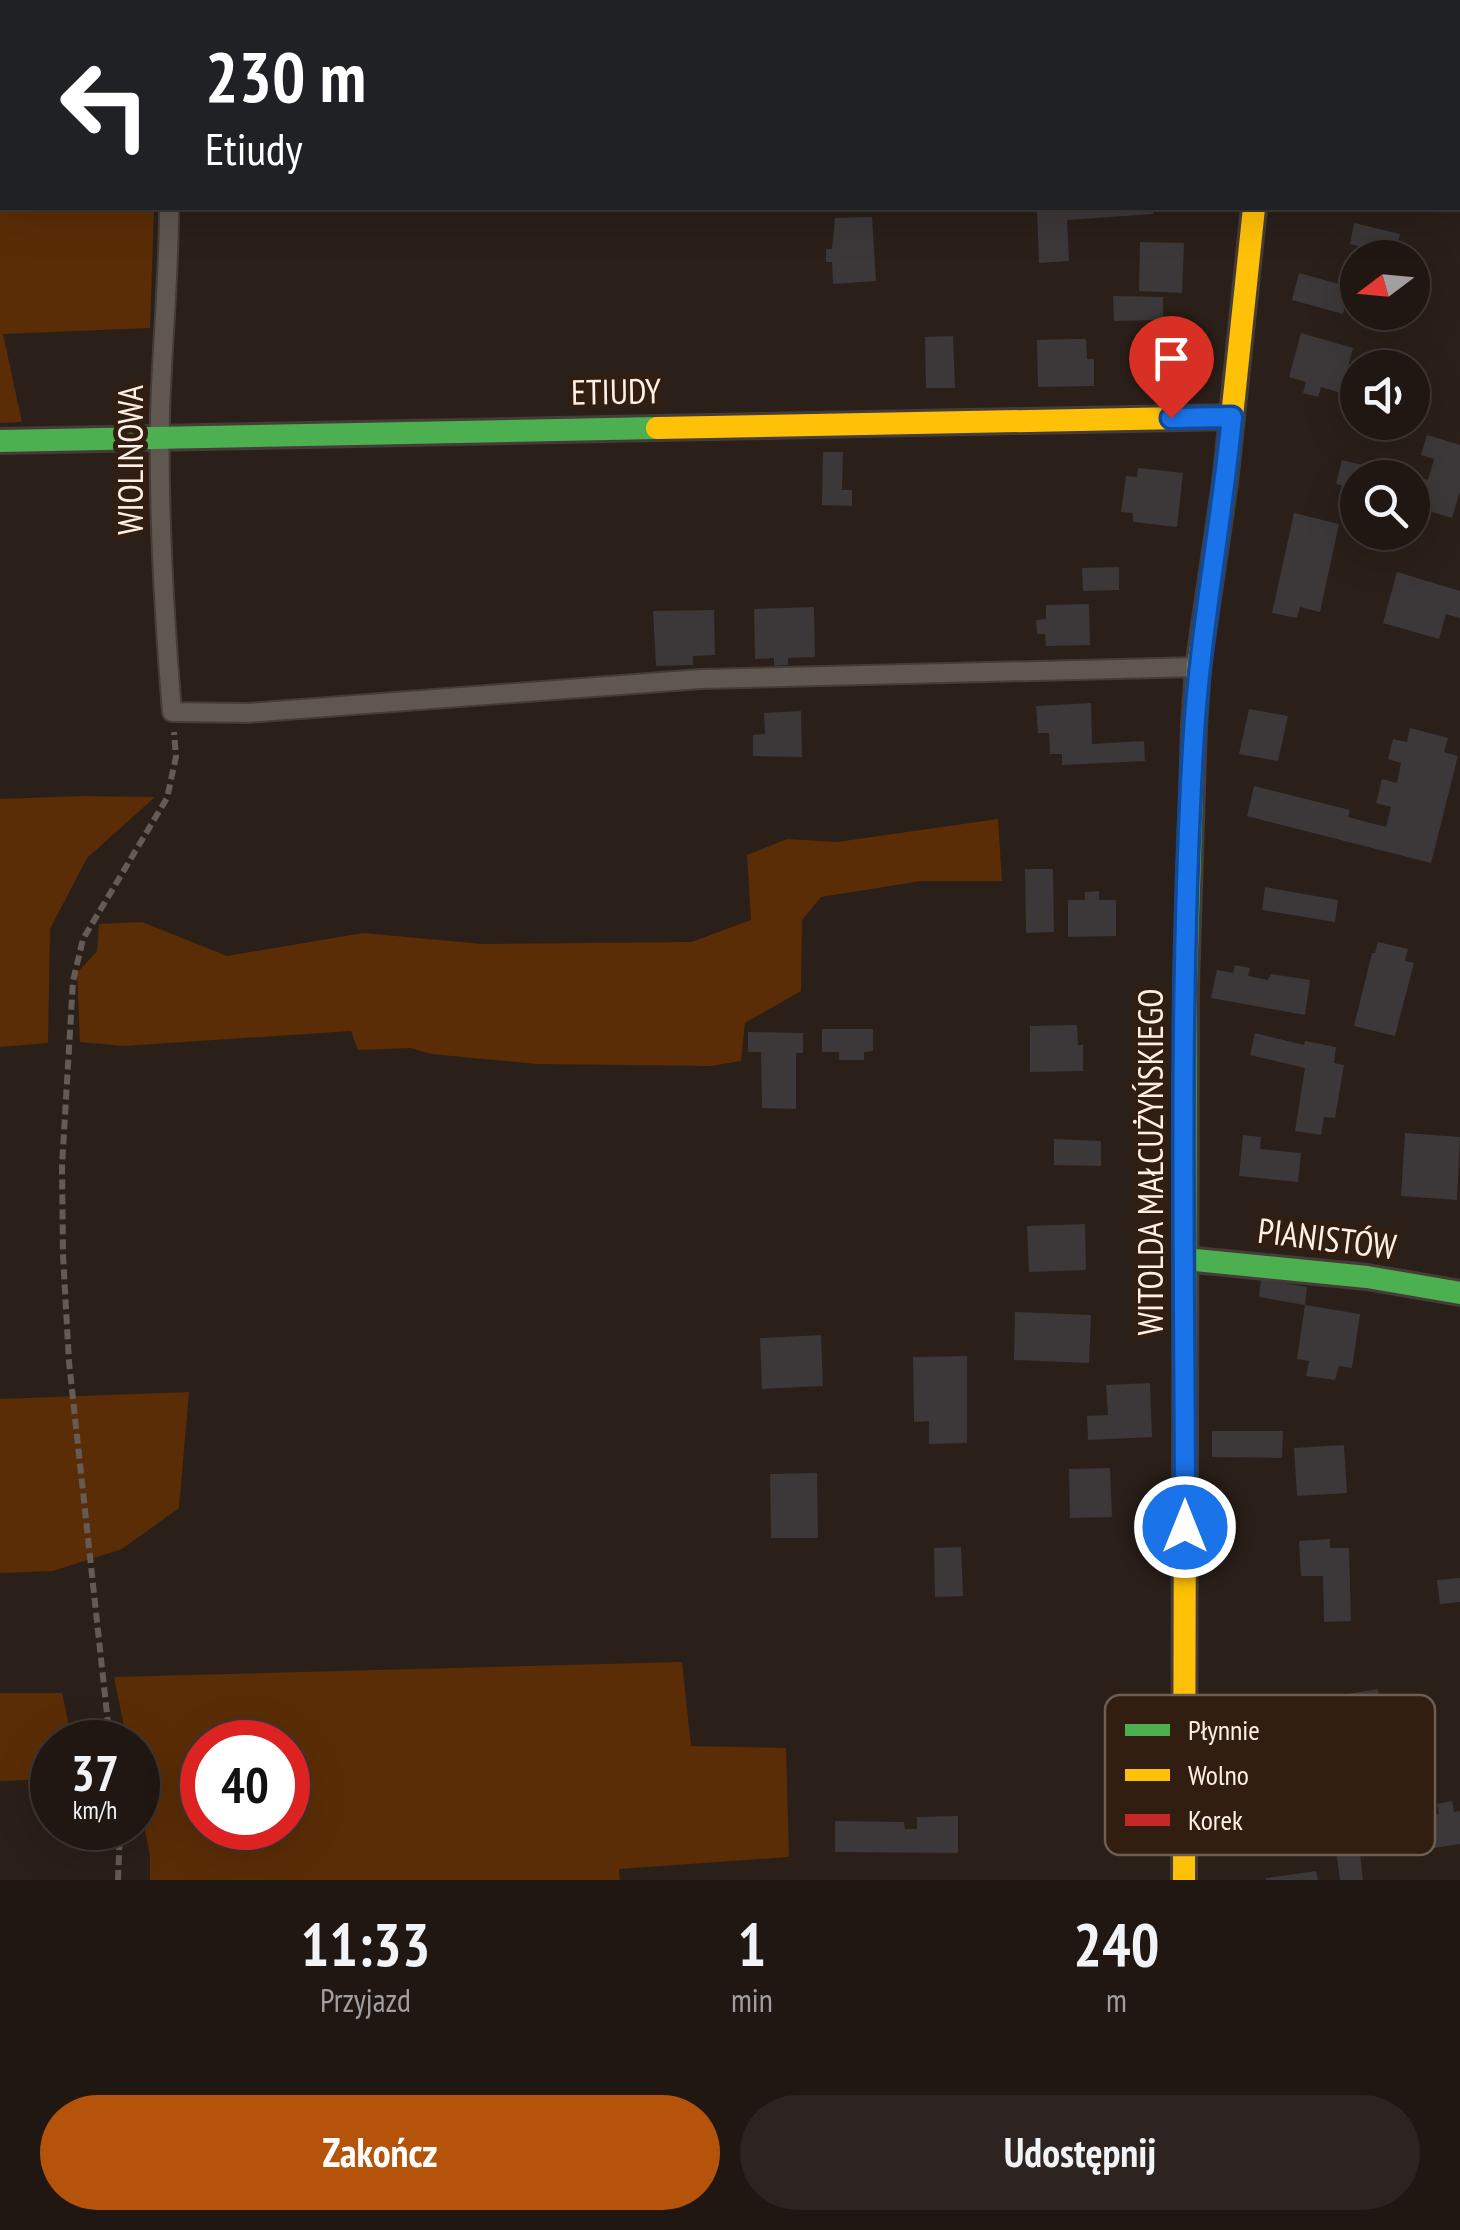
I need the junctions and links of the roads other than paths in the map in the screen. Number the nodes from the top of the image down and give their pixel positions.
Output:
1 (170, 210) edge
2 (1254, 210) edge
3 (1232, 417) junction
4 (160, 435) junction
5 (0, 441) edge
6 (1198, 667) junction
7 (1185, 1258) junction
8 (1460, 1293) edge
9 (1184, 1695) edge
10 (1184, 1855) edge
11 (1184, 1880) edge

1 - 4 lane, WIOLINOWA
2 - 3 street, WITOLDA MAŁCUŻYŃSKIEGO
3 - 4 street, ETIUDY
3 - 6 street, WITOLDA MAŁCUŻYŃSKIEGO
4 - 5 street, ETIUDY
4 - 6 lane, WIOLINOWA
6 - 7 street, WITOLDA MAŁCUŻYŃSKIEGO
7 - 8 street, PIANISTÓW
7 - 9 street, WITOLDA MAŁCUŻYŃSKIEGO
10 - 11 street, WITOLDA MAŁCUŻYŃSKIEGO

